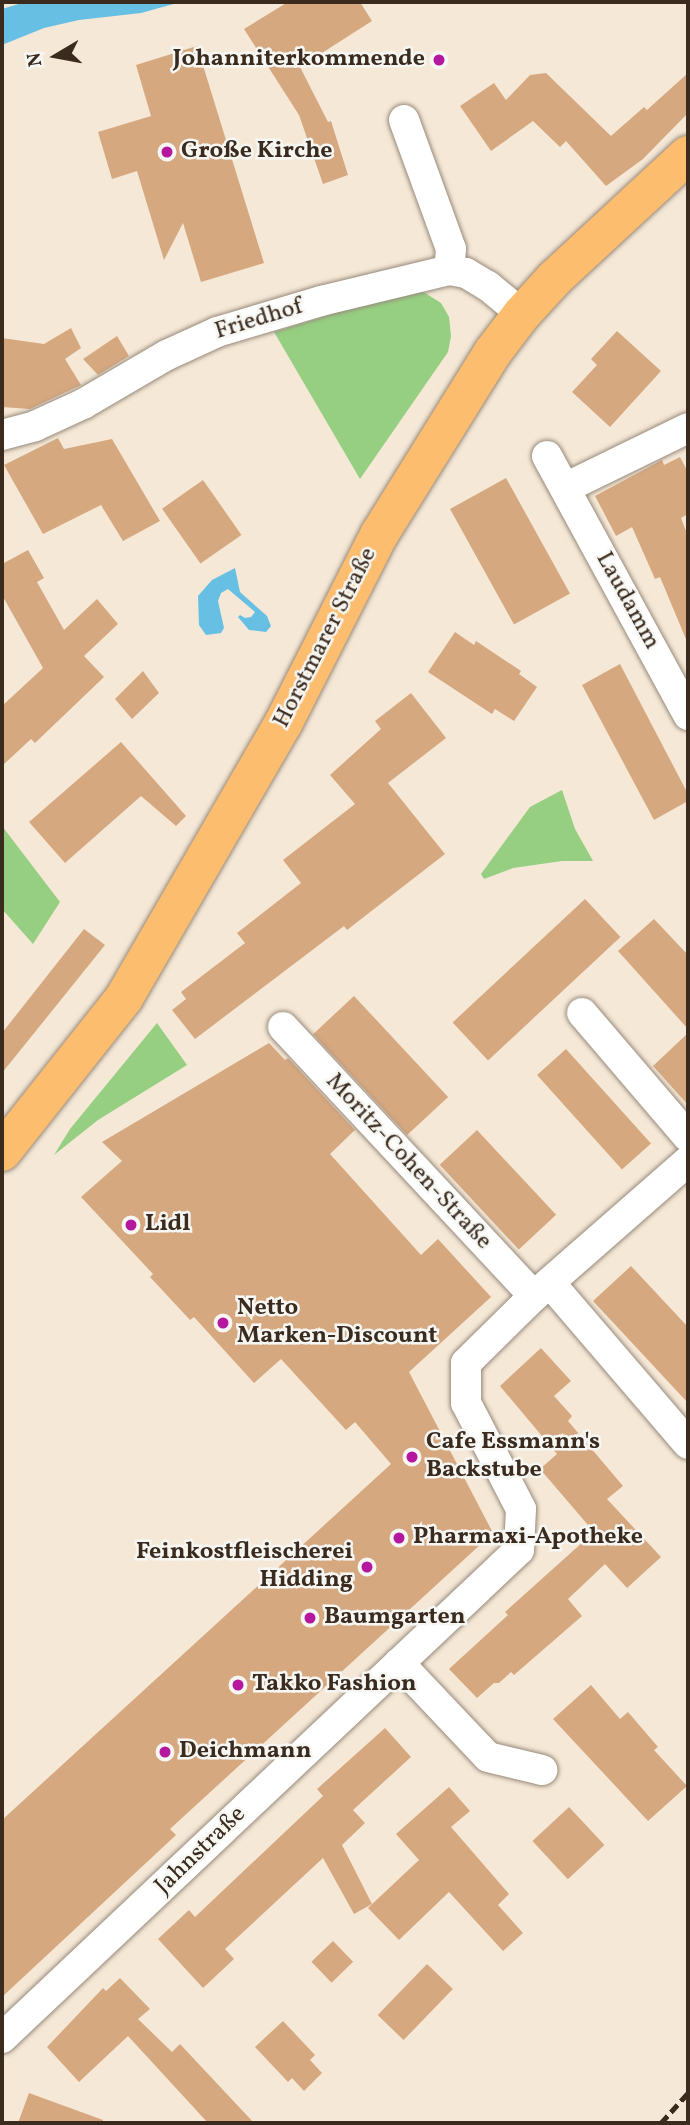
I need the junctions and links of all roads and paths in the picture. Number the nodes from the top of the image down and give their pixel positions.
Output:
1 (404, 120) dead end
2 (688, 155) edge
3 (449, 270) junction
4 (522, 314) junction
5 (688, 429) edge
6 (2, 435) edge
7 (547, 456) dead end
8 (565, 488) junction
9 (688, 715) edge
10 (583, 1013) dead end
11 (283, 1027) dead end
12 (688, 1137) edge
13 (2, 1152) edge
14 (688, 1161) edge
15 (542, 1289) junction
16 (688, 1444) edge
17 (399, 1662) junction
18 (542, 1770) dead end
19 (2, 2038) edge

1 - 3 street
2 - 4 main road, Horstmarer Straße
3 - 4 street
3 - 6 street, Friedhof
4 - 13 main road, Horstmarer Straße
5 - 8 street
7 - 8 street, Laudamm
8 - 9 street, Laudamm
10 - 12 street
11 - 15 street, Moritz-Cohen-Straße
14 - 15 street
15 - 16 street, Moritz-Cohen-Straße
15 - 17 street, Jahnstraße
17 - 18 street
17 - 19 street, Jahnstraße

